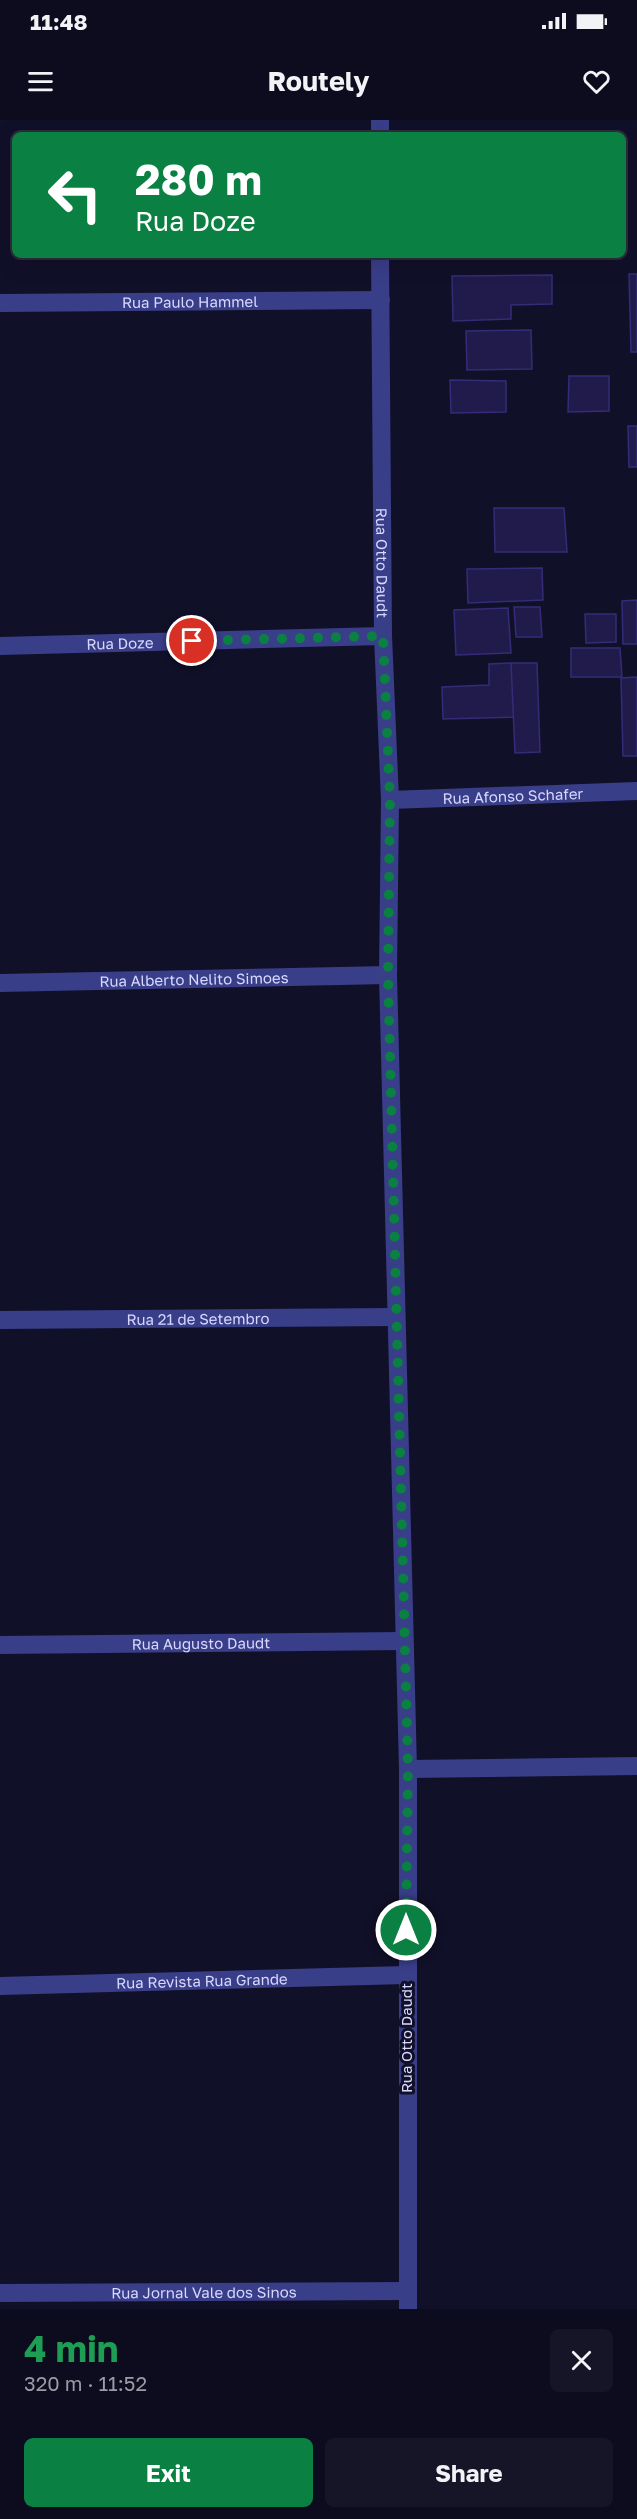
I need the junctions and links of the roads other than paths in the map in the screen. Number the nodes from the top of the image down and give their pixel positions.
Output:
1 (381, 258) edge
2 (381, 300) junction
3 (0, 303) edge
4 (383, 636) junction
5 (0, 646) edge
6 (637, 791) edge
7 (390, 800) junction
8 (388, 975) junction
9 (0, 983) edge
10 (395, 1317) junction
11 (0, 1320) edge
12 (403, 1641) junction
13 (0, 1645) edge
14 (637, 1766) edge
15 (408, 1769) junction
16 (406, 1976) junction
17 (0, 1986) edge
18 (408, 2290) junction
19 (0, 2293) edge
20 (408, 2309) edge

1 - 2 street, Rua Otto Daudt
2 - 3 street, Rua Paulo Hammel
2 - 4 street, Rua Otto Daudt
4 - 5 street, Rua Doze
4 - 7 street, Rua Otto Daudt
6 - 7 street, Rua Afonso Schafer
7 - 8 street, Rua Otto Daudt
8 - 9 street, Rua Alberto Nelito Simoes
8 - 10 street, Rua Otto Daudt
10 - 11 street, Rua 21 de Setembro
10 - 12 street, Rua Otto Daudt
12 - 13 street, Rua Augusto Daudt
12 - 15 street, Rua Otto Daudt
14 - 15 street
15 - 16 street, Rua Otto Daudt
16 - 17 street, Rua Revista Rua Grande
16 - 18 street, Rua Otto Daudt
18 - 19 street, Rua Jornal Vale dos Sinos
18 - 20 street, Rua Otto Daudt

